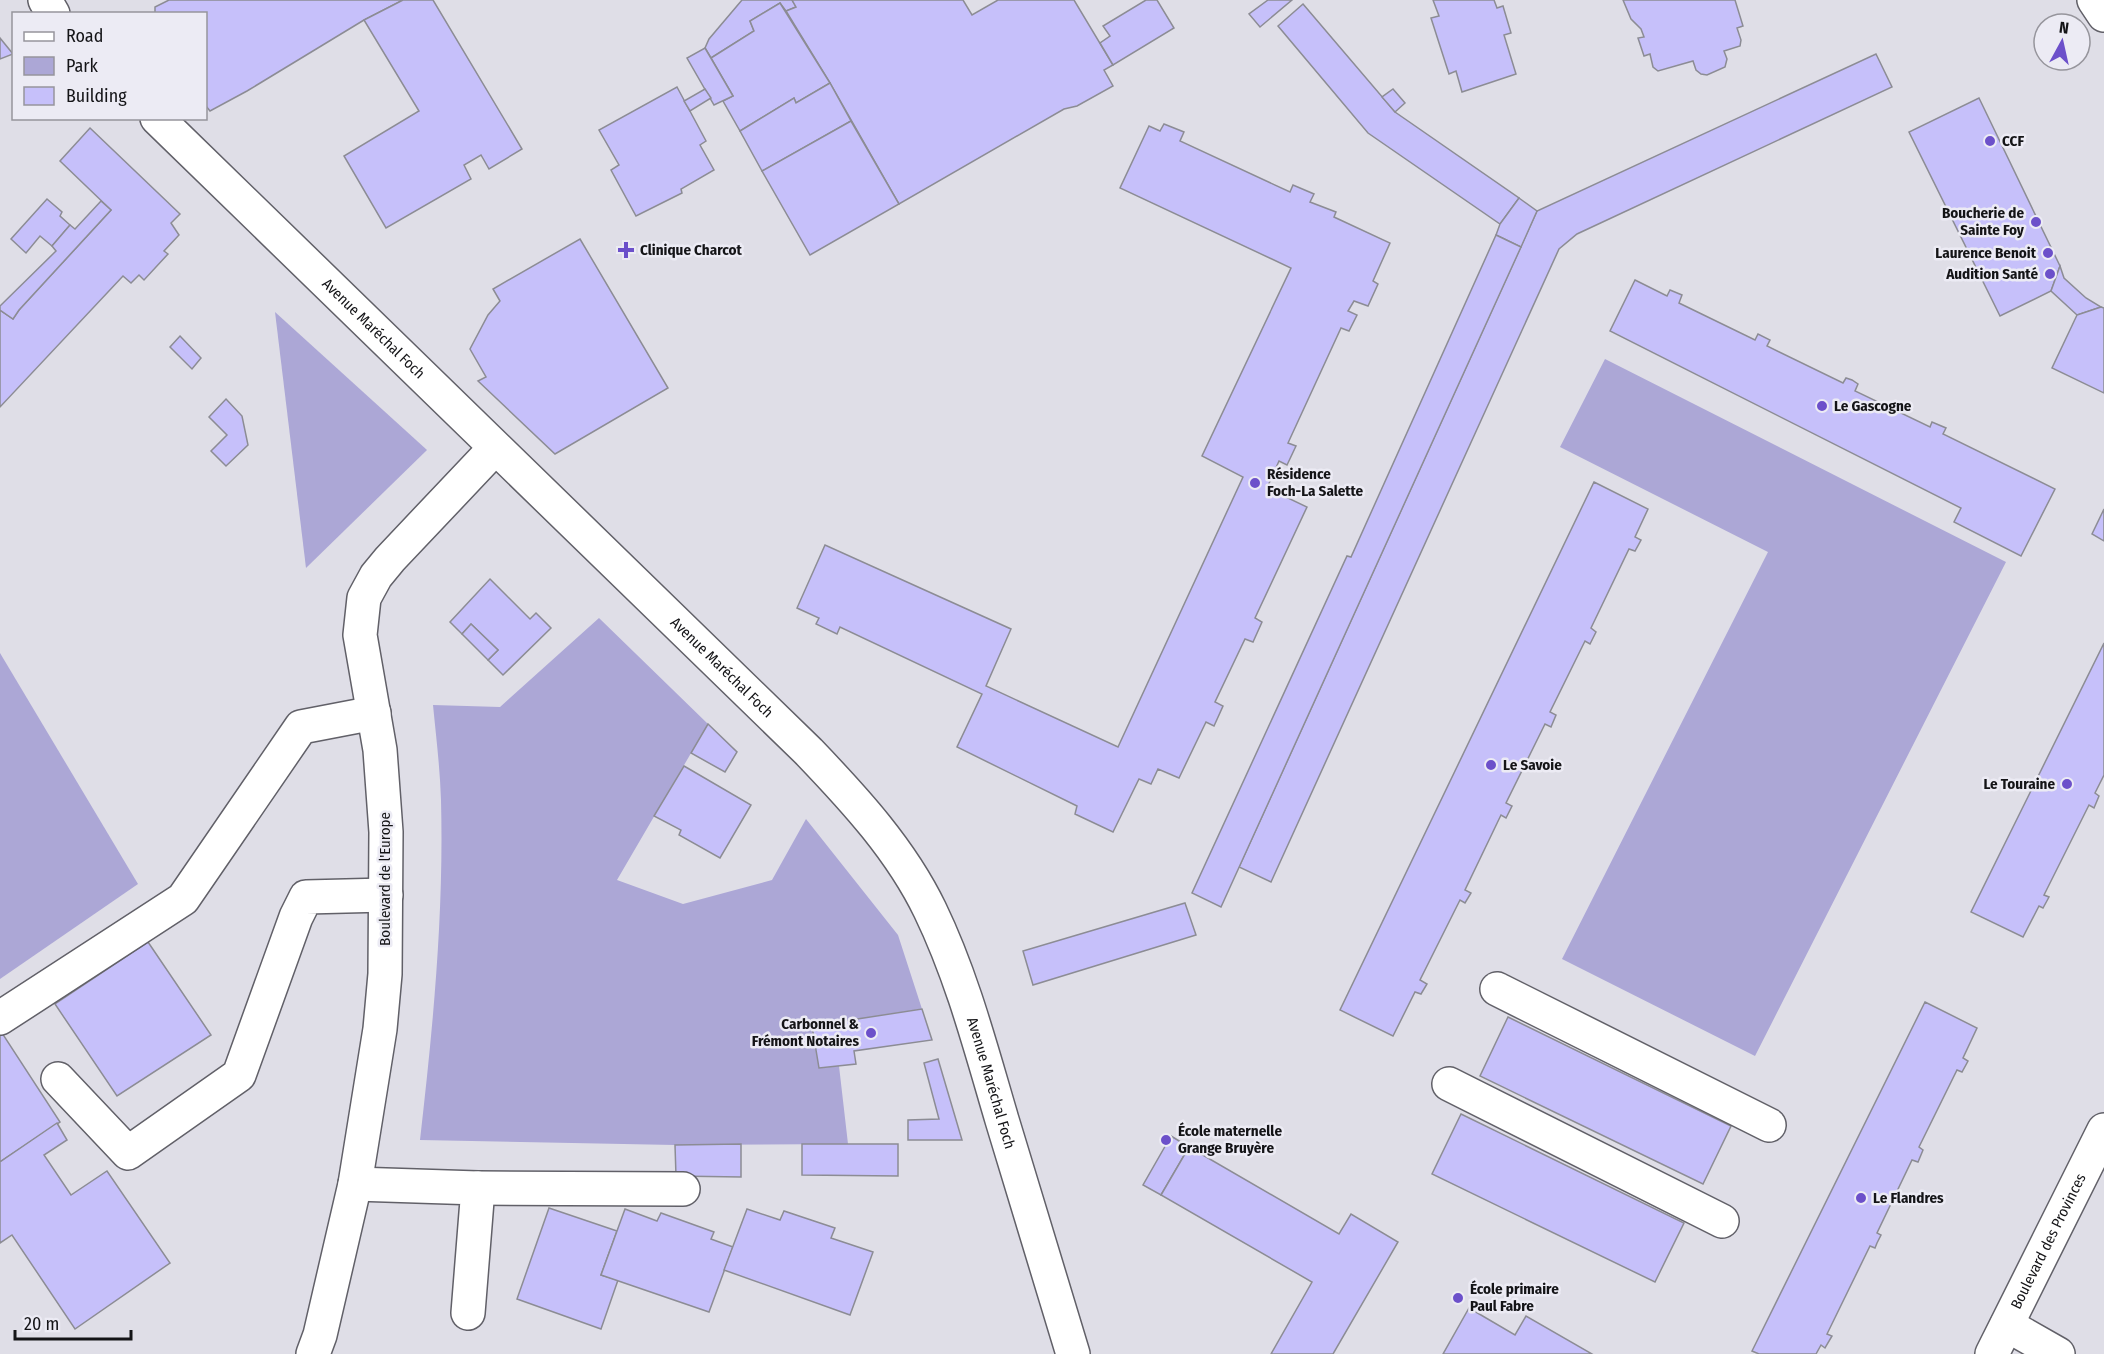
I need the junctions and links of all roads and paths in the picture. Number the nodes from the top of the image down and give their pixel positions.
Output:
1 (2094, 0) edge
2 (2104, 15) edge
3 (159, 120) edge
4 (495, 448) junction
5 (374, 712) junction
6 (386, 895) junction
7 (1497, 989) dead end
8 (0, 1018) edge
9 (58, 1079) dead end
10 (1449, 1084) dead end
11 (1769, 1125) dead end
12 (2104, 1130) edge
13 (355, 1184) junction
14 (478, 1188) junction
15 (683, 1189) dead end
16 (1722, 1221) dead end
17 (468, 1313) dead end
18 (2007, 1325) junction
19 (313, 1354) edge
20 (1073, 1354) edge
21 (1992, 1354) edge
22 (2058, 1354) edge

1 - 2 main road
3 - 4 main road, Avenue Maréchal Foch
4 - 5 main road, Boulevard de l'Europe
4 - 20 main road, Avenue Maréchal Foch
5 - 6 main road, Boulevard de l'Europe
5 - 8 main road
6 - 9 main road
6 - 13 main road, Boulevard de l'Europe
7 - 11 main road
10 - 16 main road
12 - 18 main road, Boulevard des Provinces
13 - 14 main road
13 - 19 main road, Boulevard de l'Europe
14 - 15 main road
14 - 17 main road
18 - 21 main road, Boulevard des Provinces
18 - 22 main road

